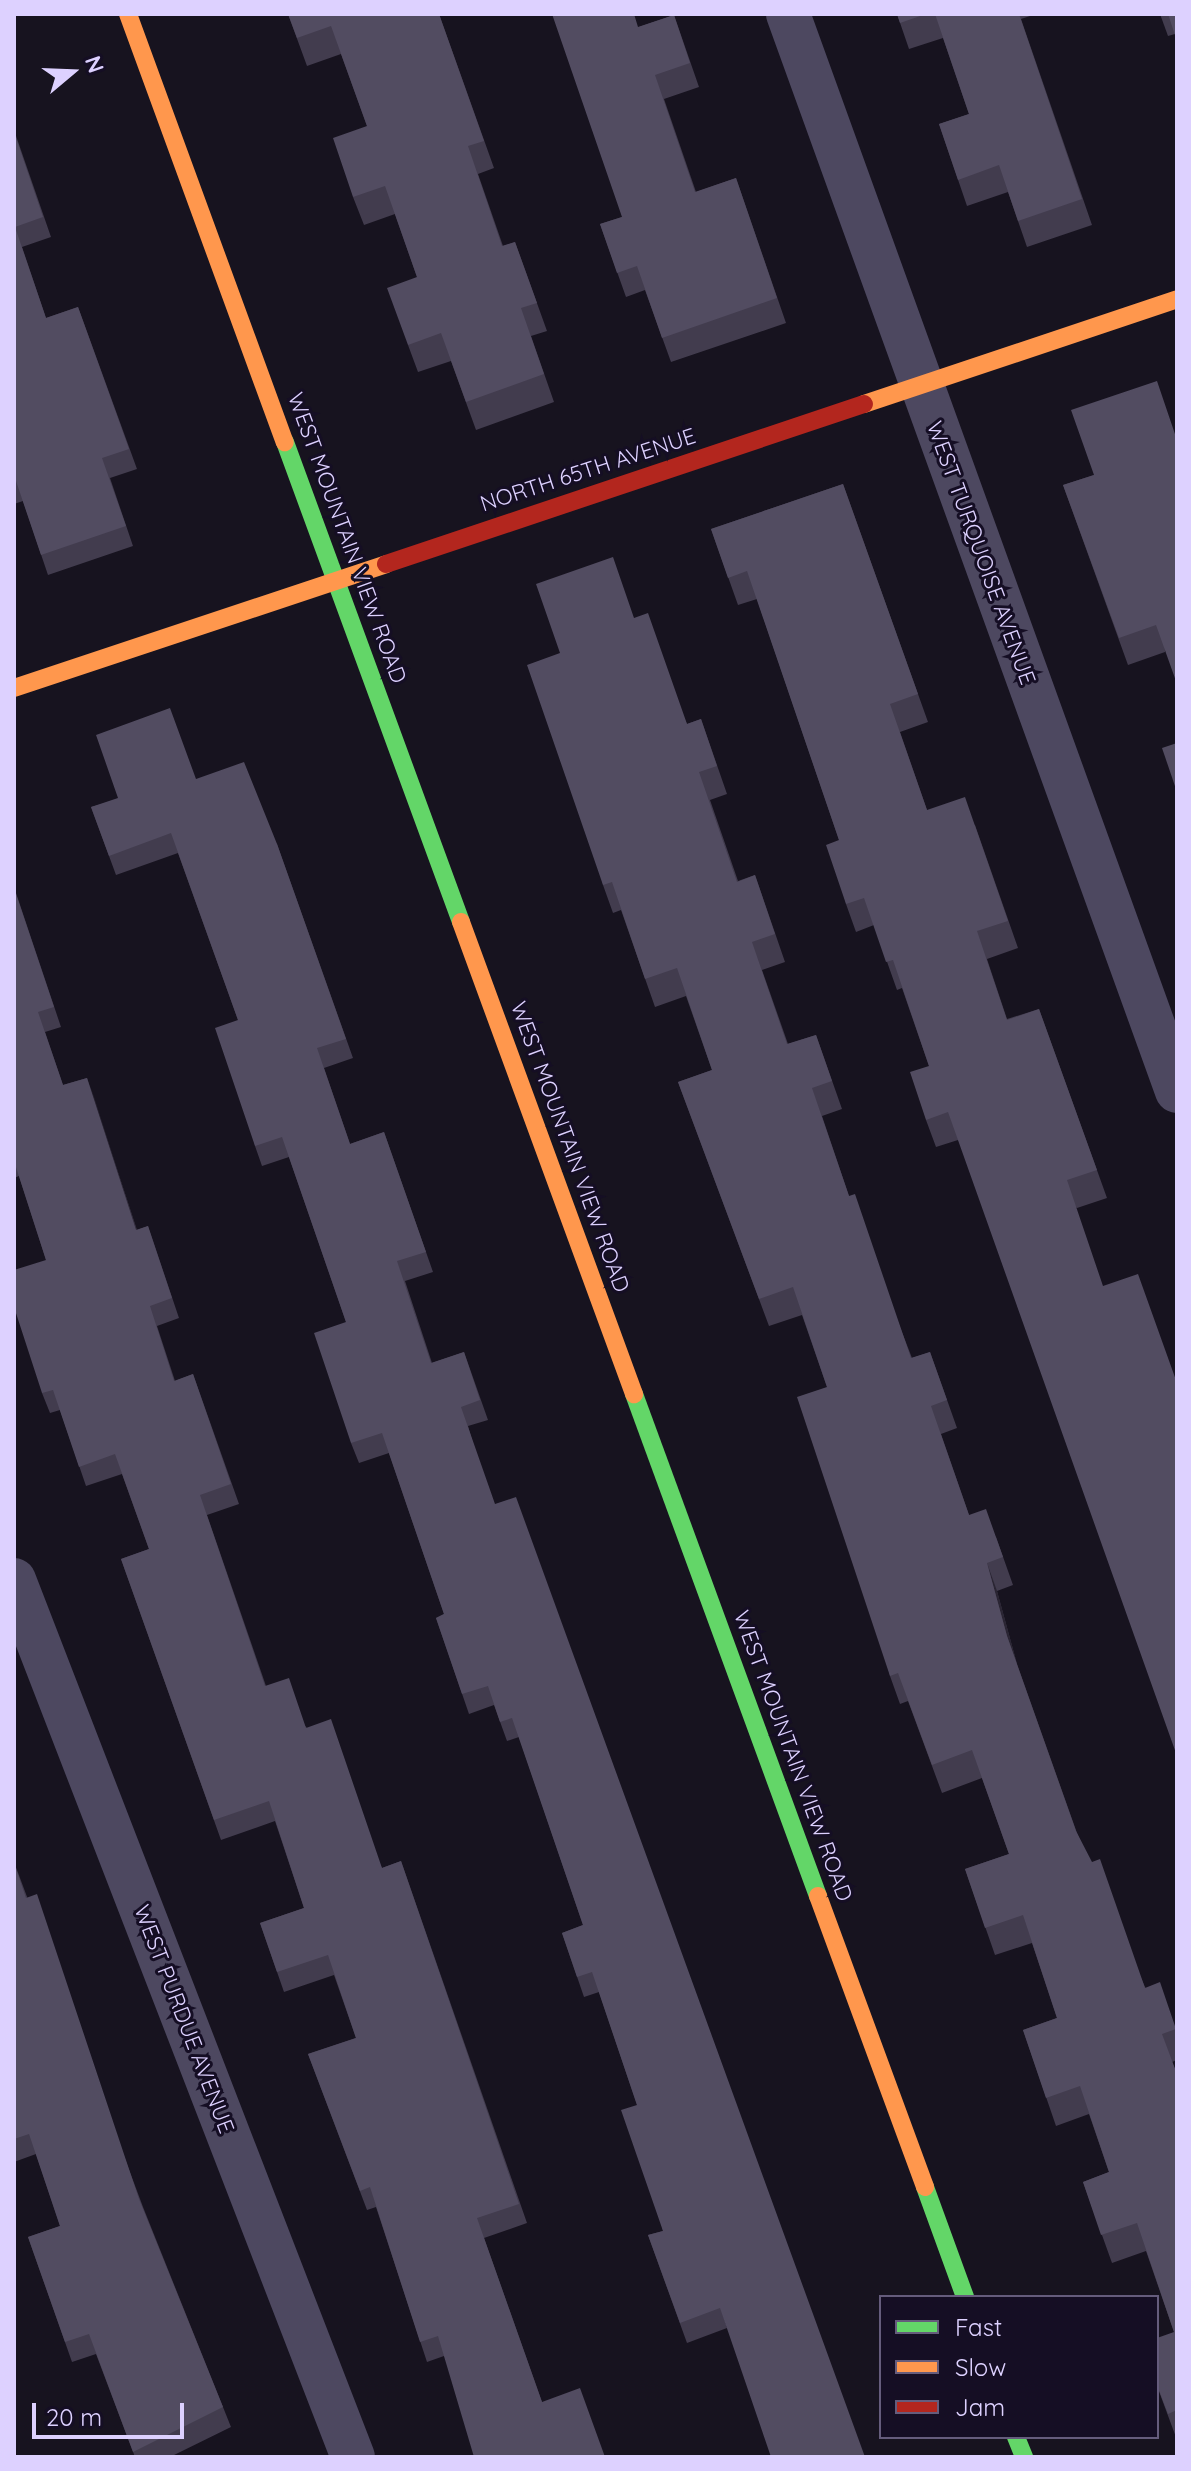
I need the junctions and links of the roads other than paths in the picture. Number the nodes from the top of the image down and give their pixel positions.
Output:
1 (128, 14) edge
2 (788, 14) edge
3 (1177, 299) edge
4 (919, 385) junction
5 (337, 580) junction
6 (14, 688) edge
7 (1177, 1091) edge
8 (14, 1580) edge
9 (964, 2295) edge
10 (353, 2457) edge

1 - 5 street, WEST MOUNTAIN VIEW ROAD
2 - 4 street, WEST TURQUOISE AVENUE
3 - 4 street, NORTH 65TH AVENUE
4 - 5 street, NORTH 65TH AVENUE
4 - 7 street, WEST TURQUOISE AVENUE
5 - 6 street, NORTH 65TH AVENUE
5 - 9 street, WEST MOUNTAIN VIEW ROAD
8 - 10 street, WEST PURDUE AVENUE

